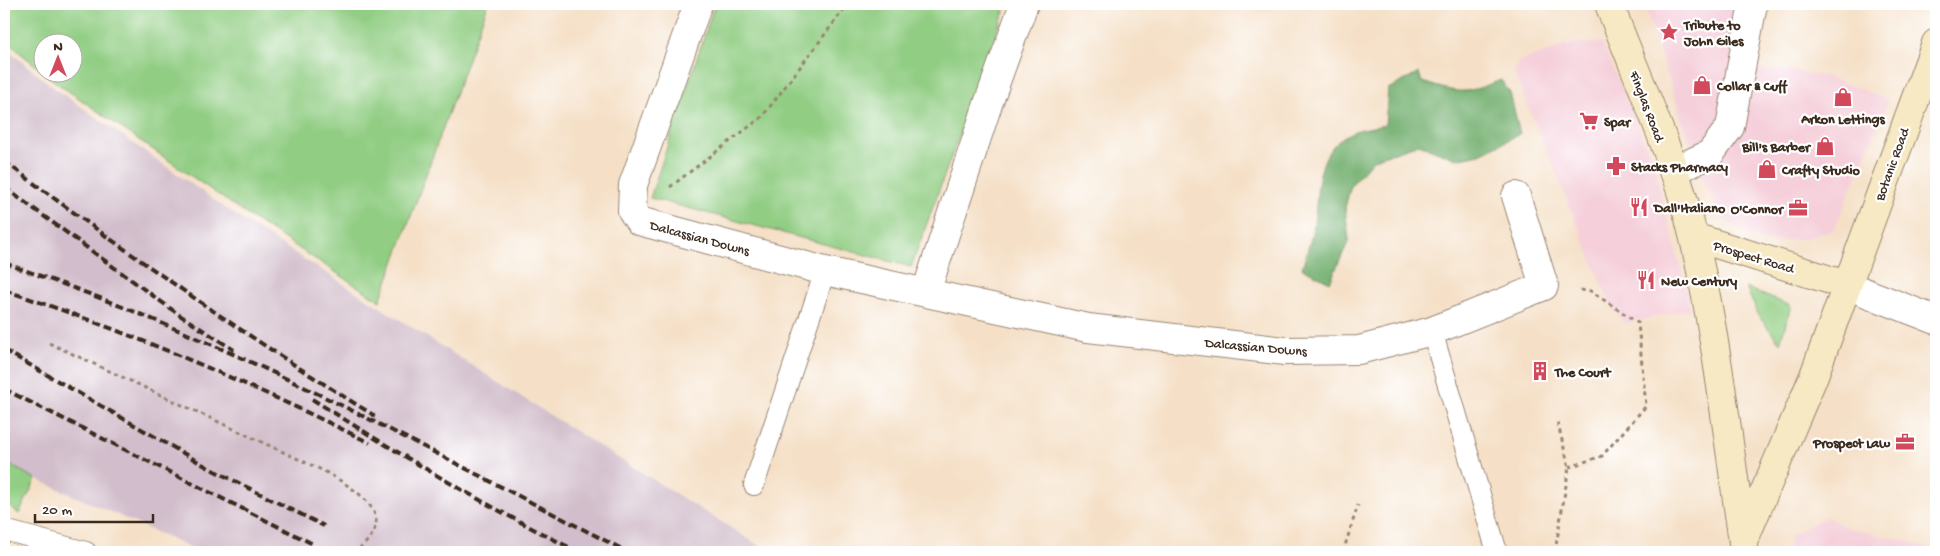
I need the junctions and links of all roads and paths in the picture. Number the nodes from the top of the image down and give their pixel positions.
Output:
1 (698, 4) edge
2 (848, 4) edge
3 (1024, 4) edge
4 (1609, 4) edge
5 (1753, 4) edge
6 (1936, 43) edge
7 (1673, 172) junction
8 (1516, 196) dead end
9 (632, 212) junction
10 (1694, 237) junction
11 (825, 270) junction
12 (1846, 285) junction
13 (1544, 286) junction
14 (926, 292) junction
15 (1936, 320) edge
16 (1432, 331) junction
17 (49, 343) dead end
18 (1557, 421) dead end
19 (1570, 467) junction
20 (754, 485) dead end
21 (1358, 506) dead end
22 (4, 530) edge
23 (1743, 547) edge
24 (86, 552) edge
25 (356, 552) edge
26 (1343, 552) edge
27 (1497, 552) edge
28 (1555, 552) edge

1 - 9 street
2 - 9 path
3 - 14 street
4 - 7 main road, Finglas Road
5 - 7 street
6 - 12 main road, Botanic Road
7 - 10 main road, Finglas Road
8 - 13 street
9 - 11 street, Dalcassian Downs
10 - 12 main road, Prospect Road
10 - 23 main road, Prospect Road
11 - 14 street, Dalcassian Downs
11 - 20 lane
12 - 15 street
12 - 23 main road, Prospect Road
13 - 16 street, Dalcassian Downs
13 - 19 path
14 - 16 street, Dalcassian Downs
16 - 27 lane
17 - 25 path
18 - 19 path
19 - 28 path
21 - 26 path
22 - 24 lane

